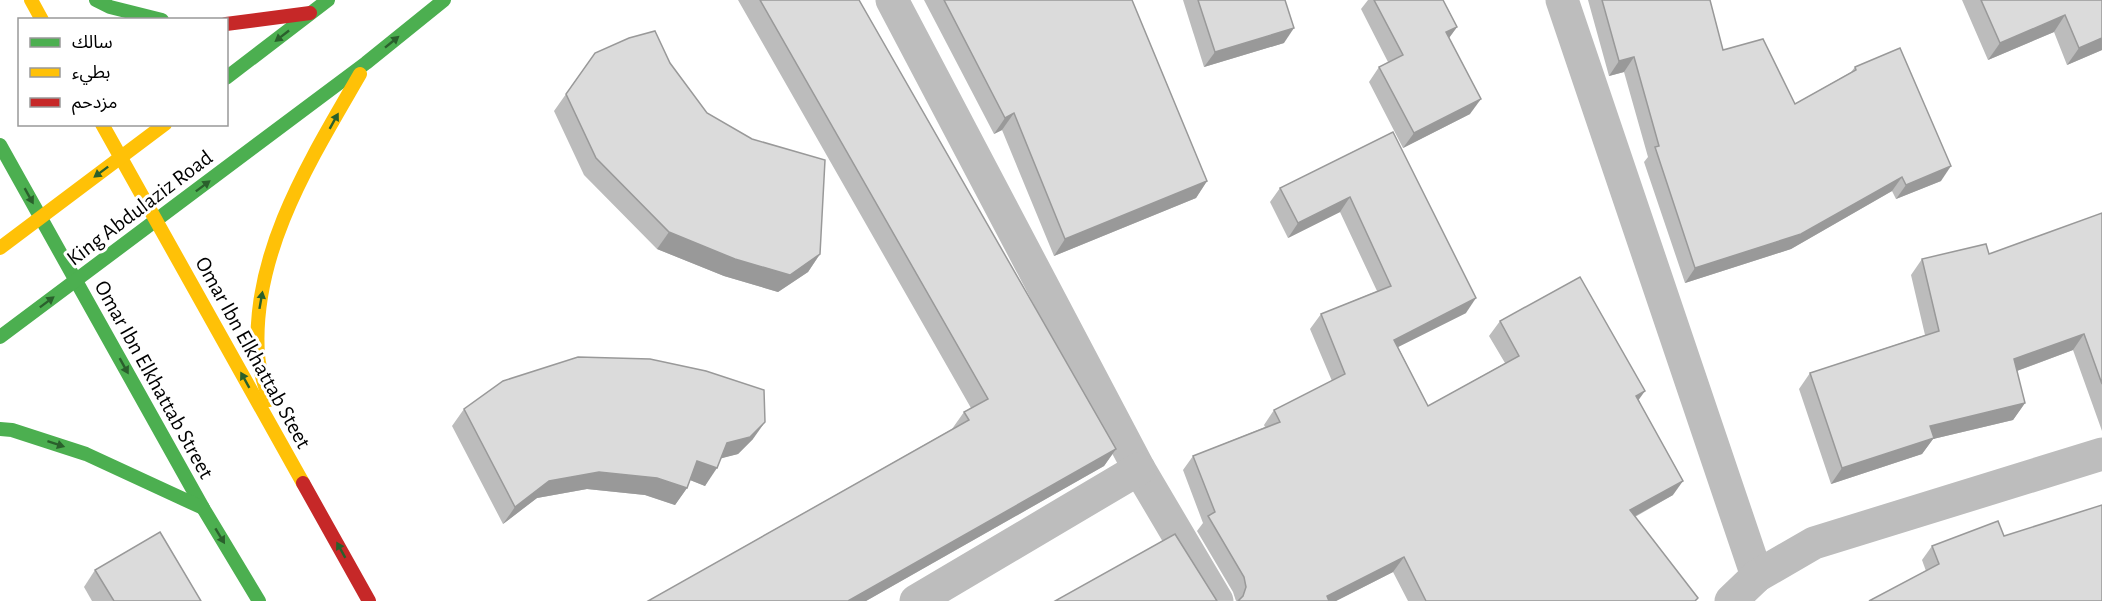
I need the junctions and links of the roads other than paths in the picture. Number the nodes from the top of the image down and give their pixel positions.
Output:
1 (32, 0) edge
2 (96, 0) edge
3 (328, 0) edge
4 (444, 0) edge
5 (891, 0) edge
6 (1562, 0) edge
7 (311, 13) junction
8 (41, 18) edge
9 (153, 18) edge
10 (228, 24) edge
11 (366, 63) junction
12 (228, 76) edge
13 (103, 126) edge
14 (162, 126) edge
15 (0, 145) edge
16 (120, 158) junction
17 (41, 218) junction
18 (156, 222) junction
19 (0, 248) edge
20 (76, 281) junction
21 (0, 337) edge
22 (0, 429) edge
23 (279, 440) junction
24 (2102, 454) edge
25 (1139, 468) junction
26 (203, 508) junction
27 (1757, 576) junction
28 (258, 601) edge
29 (369, 601) edge
30 (916, 601) edge
31 (1217, 601) edge
32 (1731, 601) edge

1 - 8 street
2 - 9 street
3 - 7 street
11 -> 4 street, King Abdulaziz Road
5 - 25 street
6 - 27 street
7 - 10 street
7 -> 12 street
18 -> 11 street, King Abdulaziz Road
23 -> 11 street
13 - 16 street, Omar Ibn Elkhattab Steet
14 - 16 street
15 -> 17 street, Omar Ibn Elkhattab Street
16 -> 17 street
16 - 18 street, Omar Ibn Elkhattab Steet
17 - 19 street
17 - 20 street, Omar Ibn Elkhattab Street
18 - 20 street, King Abdulaziz Road
23 -> 18 street, Omar Ibn Elkhattab Steet
21 -> 20 street, King Abdulaziz Road
20 -> 26 street, Omar Ibn Elkhattab Street
22 -> 26 street
29 -> 23 street, Omar Ibn Elkhattab Steet
24 - 27 street
25 - 30 street
25 - 31 street
26 -> 28 street, Omar Ibn Elkhattab Street
27 - 32 street

